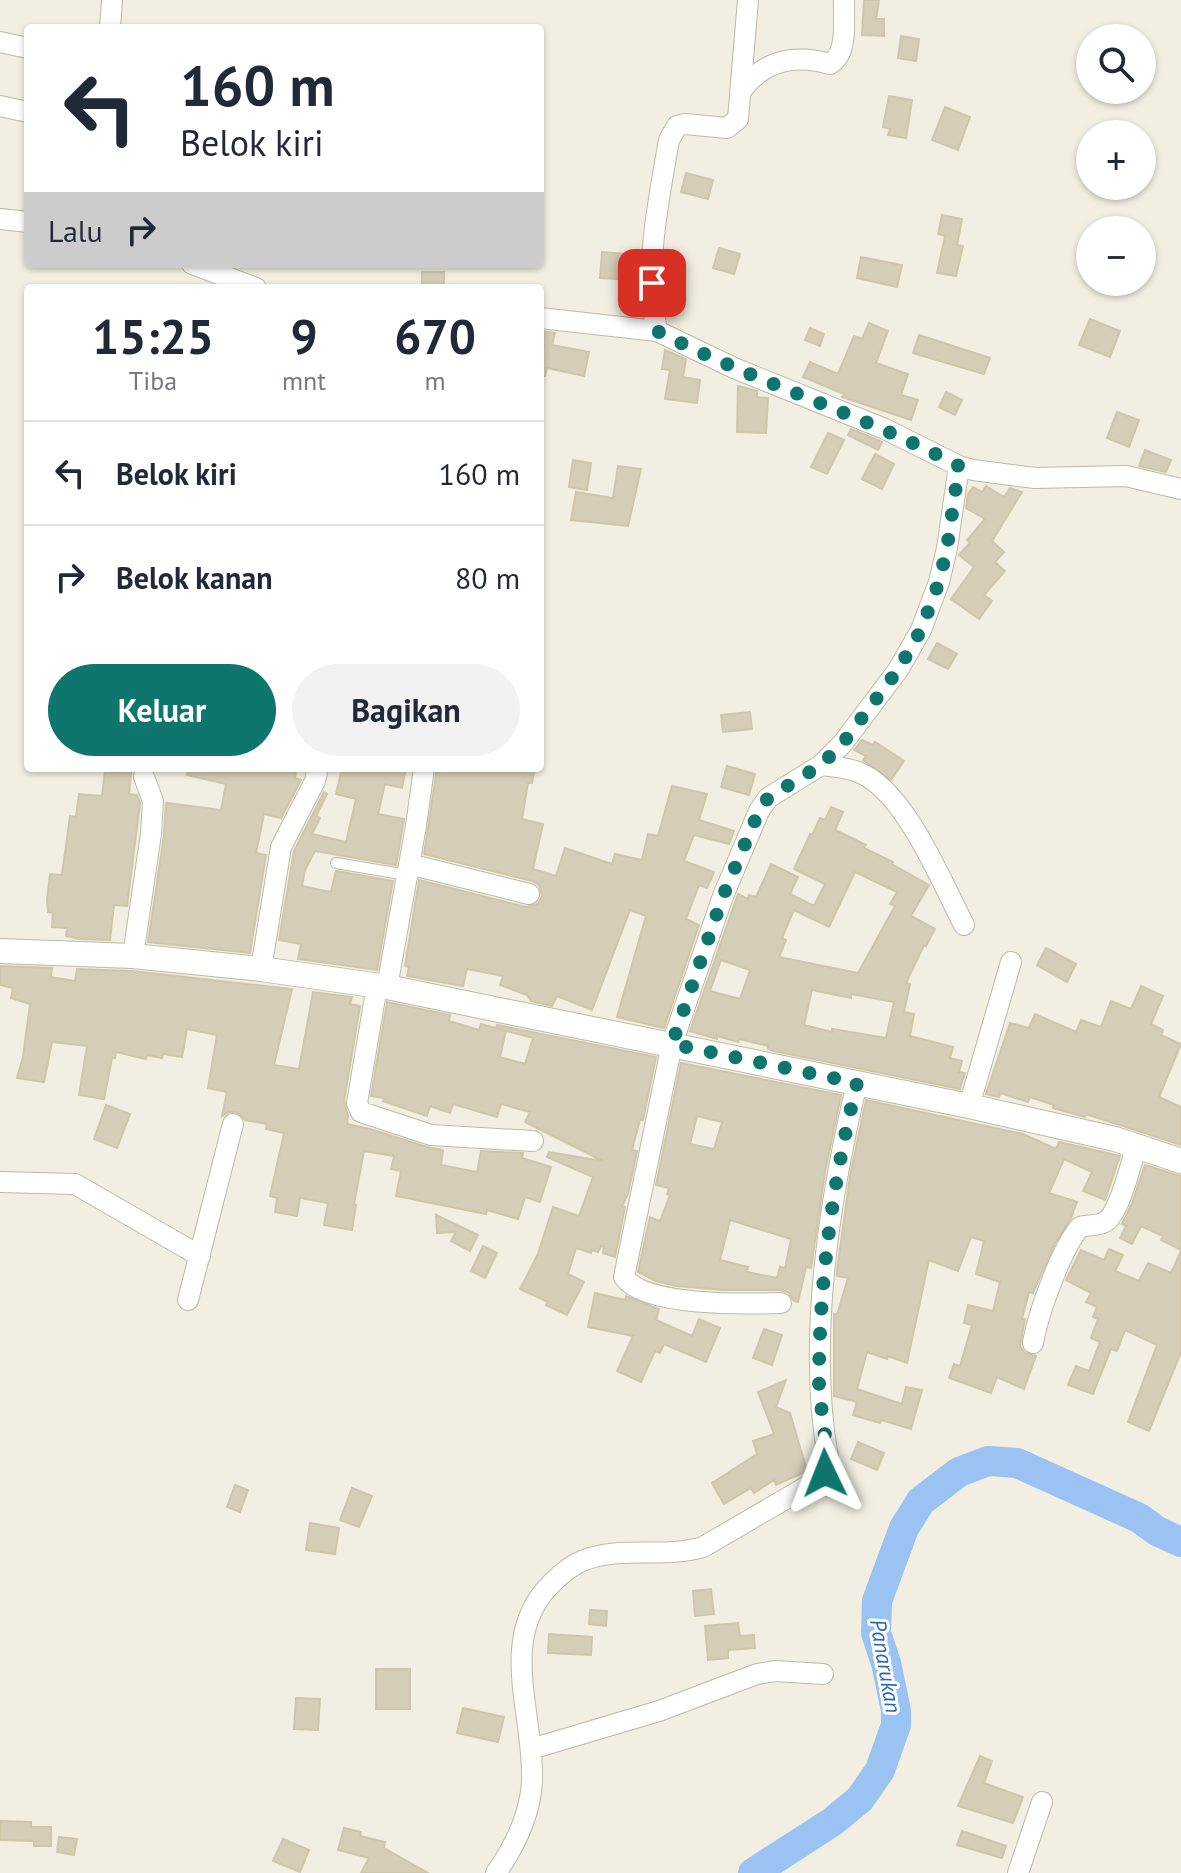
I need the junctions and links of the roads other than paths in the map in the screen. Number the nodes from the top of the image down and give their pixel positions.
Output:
1 (748, 0) edge
2 (844, 0) edge
3 (107, 1) edge
4 (110, 24) edge
5 (0, 42) edge
6 (24, 47) edge
7 (741, 91) junction
8 (0, 106) edge
9 (24, 111) edge
10 (0, 219) edge
11 (24, 222) edge
12 (203, 268) edge
13 (245, 284) edge
14 (544, 318) edge
15 (657, 331) junction
16 (959, 466) junction
17 (1181, 489) edge
18 (821, 765) junction
19 (317, 772) edge
20 (423, 772) edge
21 (144, 777) dead end
22 (336, 863) dead end
23 (408, 869) junction
24 (529, 894) dead end
25 (964, 925) dead end
26 (0, 951) edge
27 (133, 956) junction
28 (1011, 962) dead end
29 (261, 969) junction
30 (382, 986) junction
31 (672, 1044) junction
32 (857, 1083) junction
33 (969, 1106) junction
34 (233, 1124) dead end
35 (533, 1141) dead end
36 (1137, 1145) junction
37 (1181, 1161) edge
38 (0, 1182) edge
39 (200, 1256) junction
40 (188, 1300) dead end
41 (781, 1303) dead end
42 (1033, 1343) dead end
43 (823, 1674) dead end
44 (531, 1749) junction
45 (1042, 1802) dead end
46 (496, 1873) edge
47 (1018, 1873) edge

1 - 7 street
2 - 7 street
3 - 4 street
5 - 6 street
7 - 15 street
8 - 9 street
10 - 11 street
12 - 13 street
14 - 15 street
15 - 16 street
16 - 17 street
16 - 18 street
18 - 25 street
18 - 31 street
19 - 29 street
20 - 23 street
21 - 27 street
22 - 23 lane
23 - 24 street
23 - 30 street
26 - 27 street
27 - 29 street
28 - 33 street
29 - 30 street
30 - 31 street
30 - 35 street
31 - 32 street
31 - 41 street
32 - 33 street
32 - 44 street
33 - 36 street
34 - 39 street
36 - 37 street
36 - 42 street
38 - 39 street
39 - 40 street
43 - 44 street
44 - 46 street
45 - 47 street

